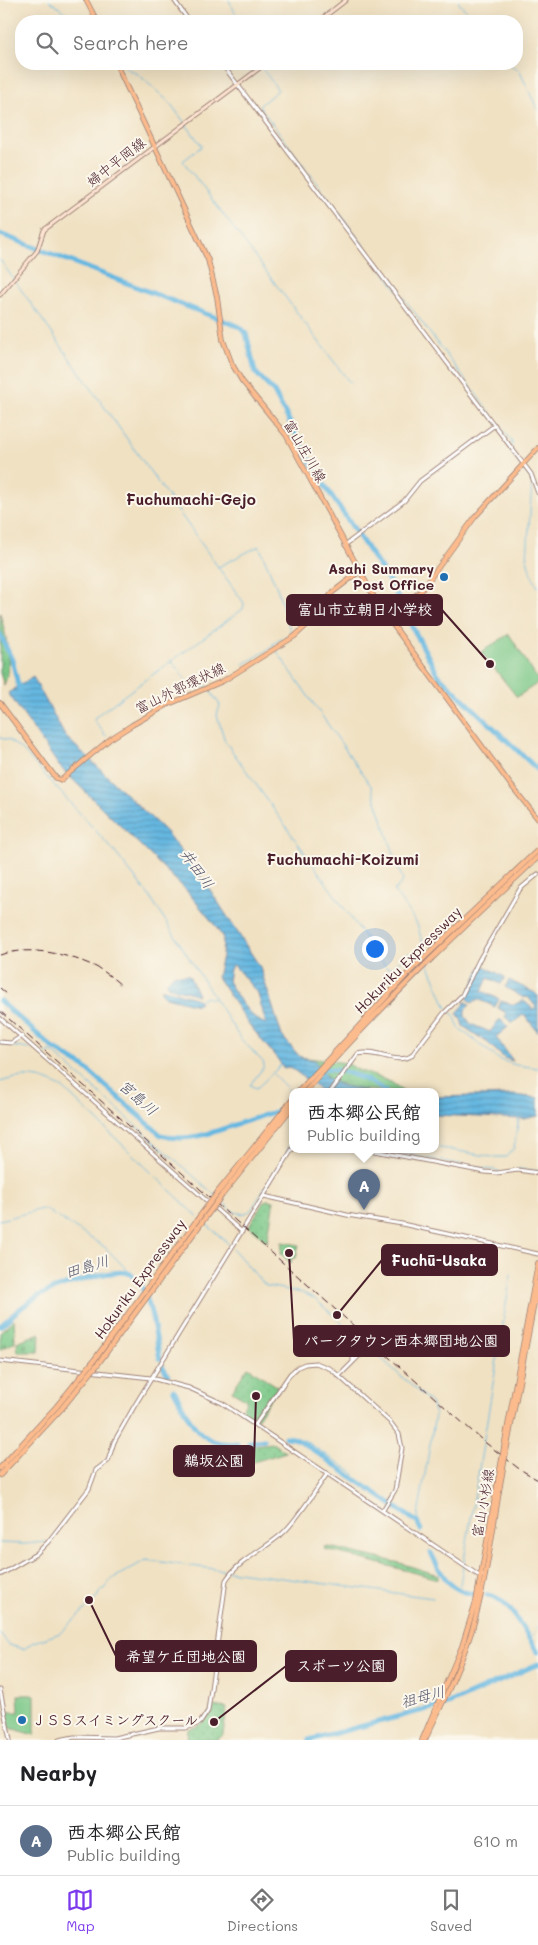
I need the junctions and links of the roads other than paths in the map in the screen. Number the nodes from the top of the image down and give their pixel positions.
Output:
1 (86, 0) edge
2 (174, 0) edge
3 (346, 0) edge
4 (94, 15) edge
5 (185, 15) edge
6 (327, 15) edge
7 (119, 70) edge
8 (227, 70) edge
9 (257, 70) edge
10 (238, 85) junction
11 (154, 147) junction
12 (0, 295) edge
13 (494, 425) junction
14 (538, 448) edge
15 (523, 464) junction
16 (538, 493) edge
17 (345, 546) junction
18 (359, 572) junction
19 (385, 614) junction
20 (0, 704) edge
21 (538, 818) edge
22 (538, 850) edge
23 (538, 856) edge
24 (538, 874) edge
25 (432, 953) junction
26 (0, 1018) edge
27 (22, 1036) junction
28 (350, 1038) junction
29 (0, 1042) edge
30 (302, 1088) edge
31 (308, 1088) edge
32 (332, 1088) edge
33 (289, 1103) edge
34 (289, 1111) edge
35 (290, 1153) edge
36 (385, 1153) edge
37 (538, 1173) edge
38 (220, 1194) junction
39 (264, 1196) junction
40 (242, 1232) junction
41 (538, 1254) edge
42 (538, 1263) edge
43 (538, 1283) edge
44 (0, 1361) edge
45 (353, 1362) dead end
46 (339, 1376) junction
47 (151, 1378) junction
48 (60, 1407) junction
49 (255, 1425) junction
50 (509, 1430) junction
51 (0, 1468) edge
52 (327, 1474) junction
53 (0, 1476) edge
54 (383, 1510) junction
55 (0, 1575) edge
56 (483, 1576) junction
57 (0, 1690) edge
58 (10, 1740) edge
59 (59, 1740) edge
60 (424, 1740) edge

1 - 4 main road
2 - 5 street
3 - 6 main road
7 - 11 main road, 富山庄川線
8 - 10 street
9 - 10 main road, 婦中平岡線
10 - 11 main road, 婦中平岡線
10 - 13 street
11 - 12 main road, 婦中平岡線
11 - 17 main road, 富山庄川線
13 - 15 street
13 - 17 street
14 - 15 main road
15 - 16 street
15 - 19 main road
17 - 18 main road, 富山庄川線
18 - 19 main road, 富山庄川線
18 - 20 main road, 富山外郭環状線
19 - 21 main road, 富山庄川線
22 - 25 highway, Hokuriku Expressway
23 - 25 highway, Hokuriku Expressway
24 - 32 street
25 - 28 highway, Hokuriku Expressway
26 - 27 street
27 - 29 street
27 - 40 street
28 - 30 highway, Hokuriku Expressway
28 - 31 highway, Hokuriku Expressway
33 - 38 highway, Hokuriku Expressway
34 - 38 highway, Hokuriku Expressway
35 - 39 street
36 - 37 street
38 - 48 highway, Hokuriku Expressway, bridge
39 - 40 street
39 - 41 street
40 - 47 street
42 - 50 main road, 富山小杉線
43 - 50 main road, 富山小杉線
44 - 47 street
45 - 46 street
46 - 49 street
46 - 54 street
47 - 49 street
47 - 55 street
48 - 51 highway, Hokuriku Expressway
48 - 53 highway, Hokuriku Expressway
49 - 52 street
50 - 56 main road, 富山小杉線, bridge
52 - 54 street
52 - 59 street
54 - 56 street
56 - 60 main road, 富山小杉線
57 - 58 street

